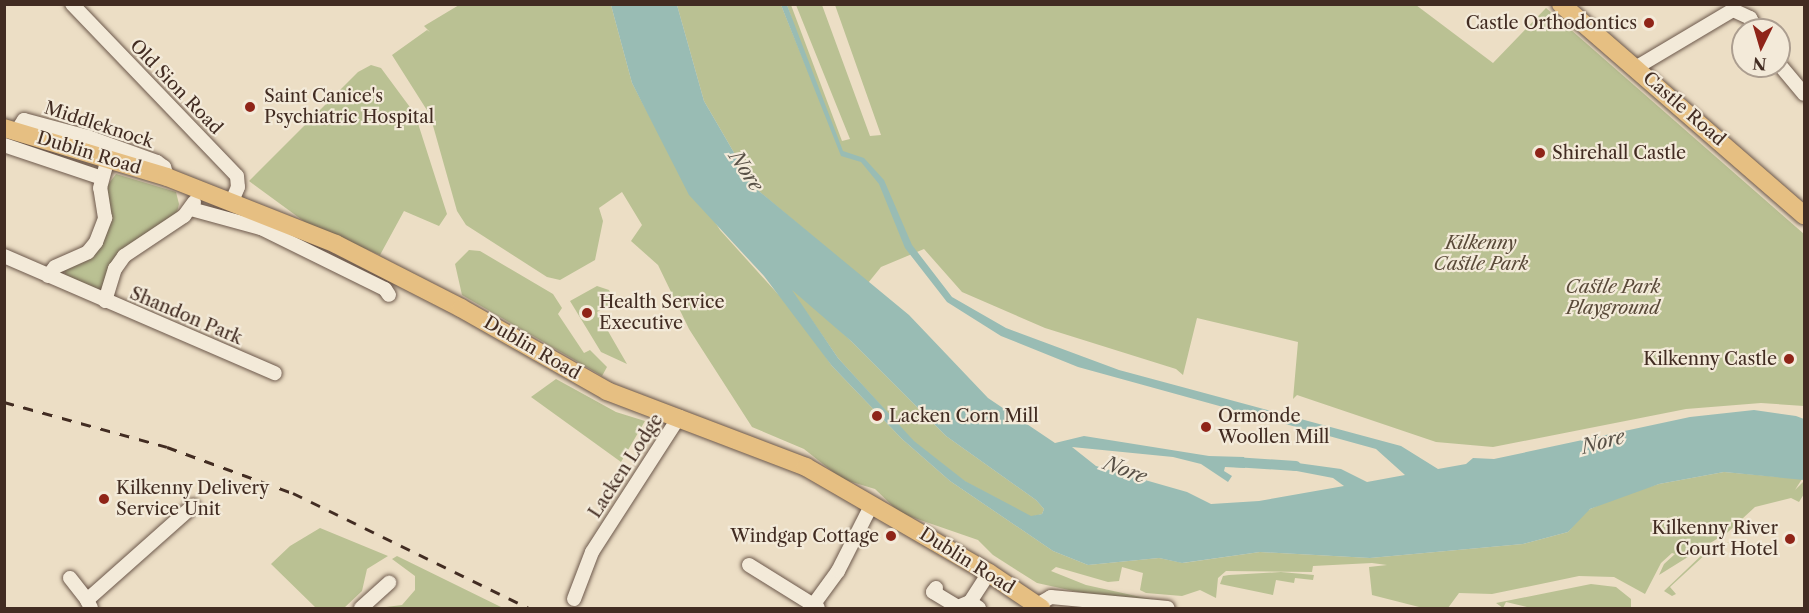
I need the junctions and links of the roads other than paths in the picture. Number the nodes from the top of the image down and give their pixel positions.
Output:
1 (72, 4) edge
2 (1561, 4) edge
3 (1750, 18) edge
4 (1637, 67) junction
5 (1791, 78) edge
6 (1804, 94) edge
7 (11, 129) edge
8 (4, 145) edge
9 (108, 159) junction
10 (102, 177) junction
11 (167, 177) junction
12 (199, 188) junction
13 (231, 201) junction
14 (191, 209) junction
15 (1804, 215) edge
16 (4, 256) edge
17 (48, 276) junction
18 (389, 295) dead end
19 (105, 301) junction
20 (275, 373) dead end
21 (679, 417) junction
22 (872, 504) junction
23 (193, 506) dead end
24 (749, 565) dead end
25 (989, 573) junction
26 (70, 578) dead end
27 (388, 583) dead end
28 (936, 588) dead end
29 (574, 599) dead end
30 (89, 604) edge
31 (974, 605) edge
32 (1039, 607) edge
33 (814, 608) edge
34 (361, 609) edge
35 (1167, 609) edge

1 - 13 street, Old Sion Road
2 - 4 main road, Castle Road
3 - 4 street
4 - 15 main road, Castle Road
5 - 6 street
7 - 9 main road, Dublin Road
7 - 11 street, Middleknock
8 - 10 street
9 - 10 street
9 - 11 main road, Dublin Road
10 - 17 street
11 - 12 main road, Dublin Road
12 - 13 main road, Dublin Road
12 - 14 street
13 - 21 main road, Dublin Road
14 - 18 street
14 - 19 street, Shandon Park
16 - 17 street
17 - 19 street
19 - 20 street, Shandon Park
21 - 22 main road, Dublin Road
21 - 29 street, Lacken Lodge
22 - 25 main road, Dublin Road
22 - 33 street
23 - 30 street
24 - 33 street
25 - 31 street
25 - 32 main road, Dublin Road
26 - 30 street
27 - 34 street
28 - 31 street
32 - 35 street

